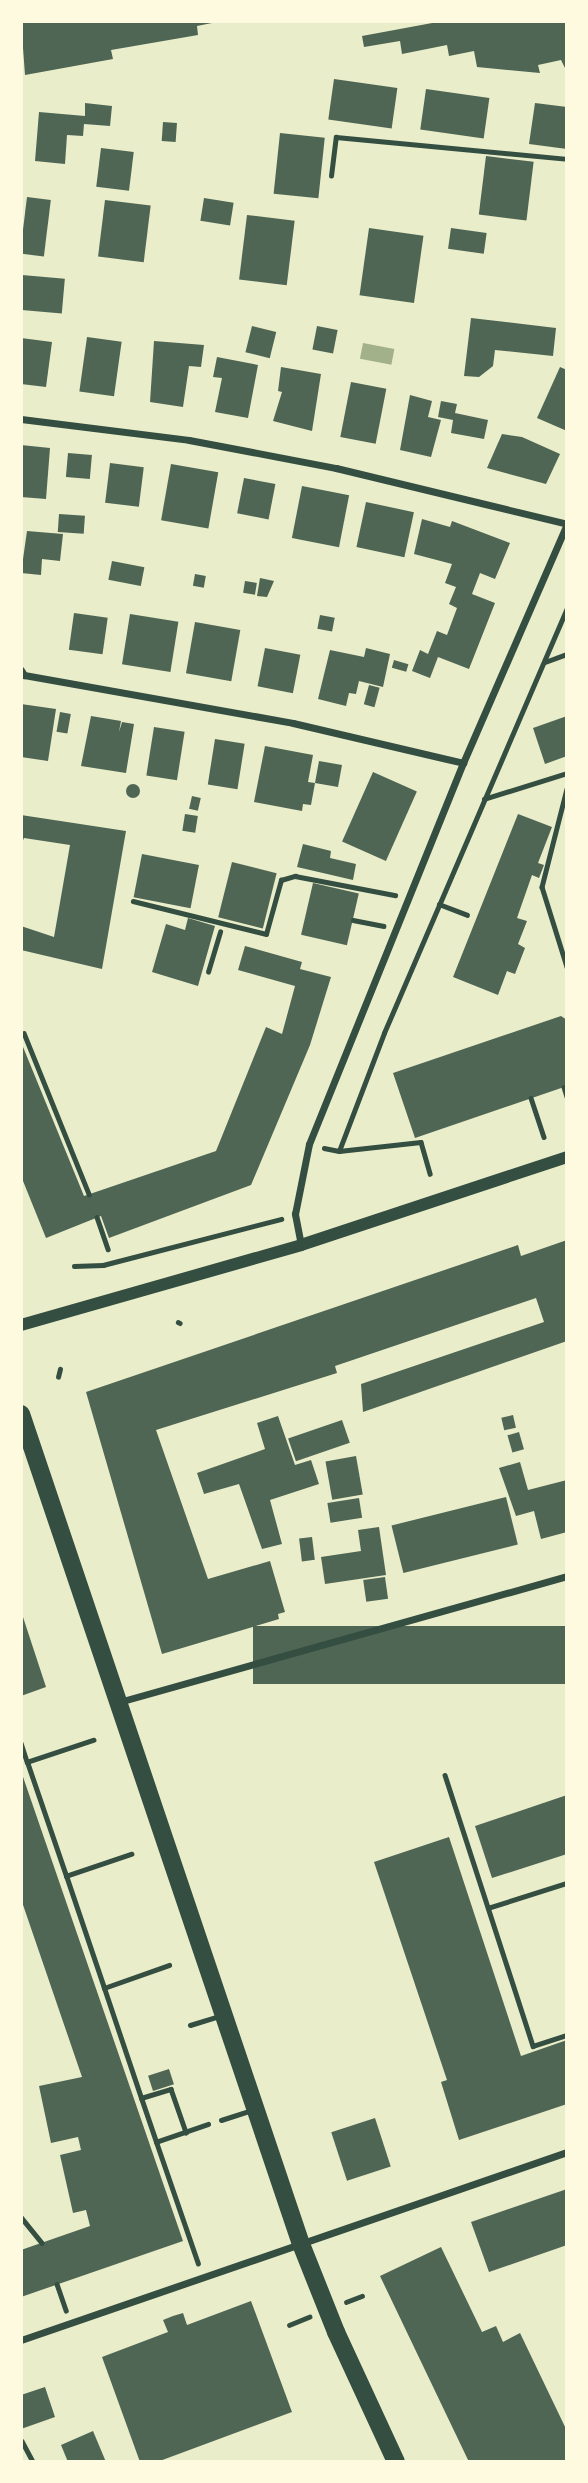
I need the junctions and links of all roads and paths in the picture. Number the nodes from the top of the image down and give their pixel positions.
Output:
1 (567, 159) edge
2 (331, 176) dead end
3 (21, 419) edge
4 (567, 524) edge
5 (567, 609) edge
6 (567, 654) edge
7 (544, 662) junction
8 (21, 670) edge
9 (463, 763) junction
10 (567, 773) edge
11 (567, 789) edge
12 (484, 799) junction
13 (409, 898) junction
14 (133, 901) dead end
15 (439, 904) junction
16 (467, 915) dead end
17 (353, 920) dead end
18 (397, 929) junction
19 (220, 932) dead end
20 (567, 967) edge
21 (208, 972) dead end
22 (24, 1033) dead end
23 (564, 1087) dead end
24 (567, 1097) edge
25 (531, 1098) dead end
26 (544, 1137) dead end
27 (309, 1144) junction
28 (339, 1151) junction
29 (567, 1157) edge
30 (430, 1174) dead end
31 (89, 1194) dead end
32 (295, 1214) junction
33 (97, 1217) dead end
34 (301, 1245) junction
35 (107, 1248) dead end
36 (74, 1266) dead end
37 (21, 1325) edge
38 (60, 1369) dead end
39 (58, 1377) dead end
40 (21, 1414) edge
41 (567, 1576) edge
42 (119, 1702) junction
43 (93, 1740) dead end
44 (21, 1743) edge
45 (27, 1762) junction
46 (445, 1775) dead end
47 (131, 1854) dead end
48 (66, 1876) junction
49 (567, 1882) edge
50 (488, 1908) junction
51 (169, 1965) dead end
52 (104, 1988) junction
53 (223, 2015) junction
54 (190, 2025) dead end
55 (567, 2035) edge
56 (141, 2098) junction
57 (255, 2109) junction
58 (222, 2120) joint
59 (186, 2132) junction
60 (156, 2142) junction
61 (567, 2152) edge
62 (21, 2217) edge
63 (42, 2243) dead end
64 (301, 2244) junction
65 (202, 2278) junction
66 (57, 2284) dead end
67 (71, 2323) junction
68 (21, 2340) edge
69 (22, 2441) edge
70 (33, 2462) edge
71 (396, 2462) edge

1 - 2 path
3 - 4 street
4 - 9 street
5 - 7 path
6 - 7 path
7 - 12 path
8 - 9 street
9 - 13 street
10 - 12 path
11 - 20 path
12 - 15 path
13 - 14 path
13 - 18 street
15 - 16 path
15 - 28 path
17 - 18 path
18 - 27 street
19 - 21 path
22 - 31 path
23 - 24 path
25 - 26 path
27 - 28 path
27 - 32 street
28 - 30 path
29 - 34 street
32 - 34 street
32 - 36 path
33 - 35 path
34 - 37 street
38 - 39 path
40 - 42 main road
41 - 42 street
42 - 53 main road
43 - 45 path
44 - 45 path
45 - 48 path
46 - 50 path
47 - 48 path
48 - 52 path
49 - 50 path
50 - 55 path
51 - 52 path
52 - 56 path
53 - 54 lane
53 - 57 main road
56 - 59 path
56 - 60 path
57 - 58 lane
57 - 64 main road
58 - 59 path
59 - 60 path
60 - 65 path
61 - 64 street
62 - 63 path
64 - 65 street
64 - 71 main road
65 - 67 street
66 - 67 path
67 - 68 street
69 - 70 path

